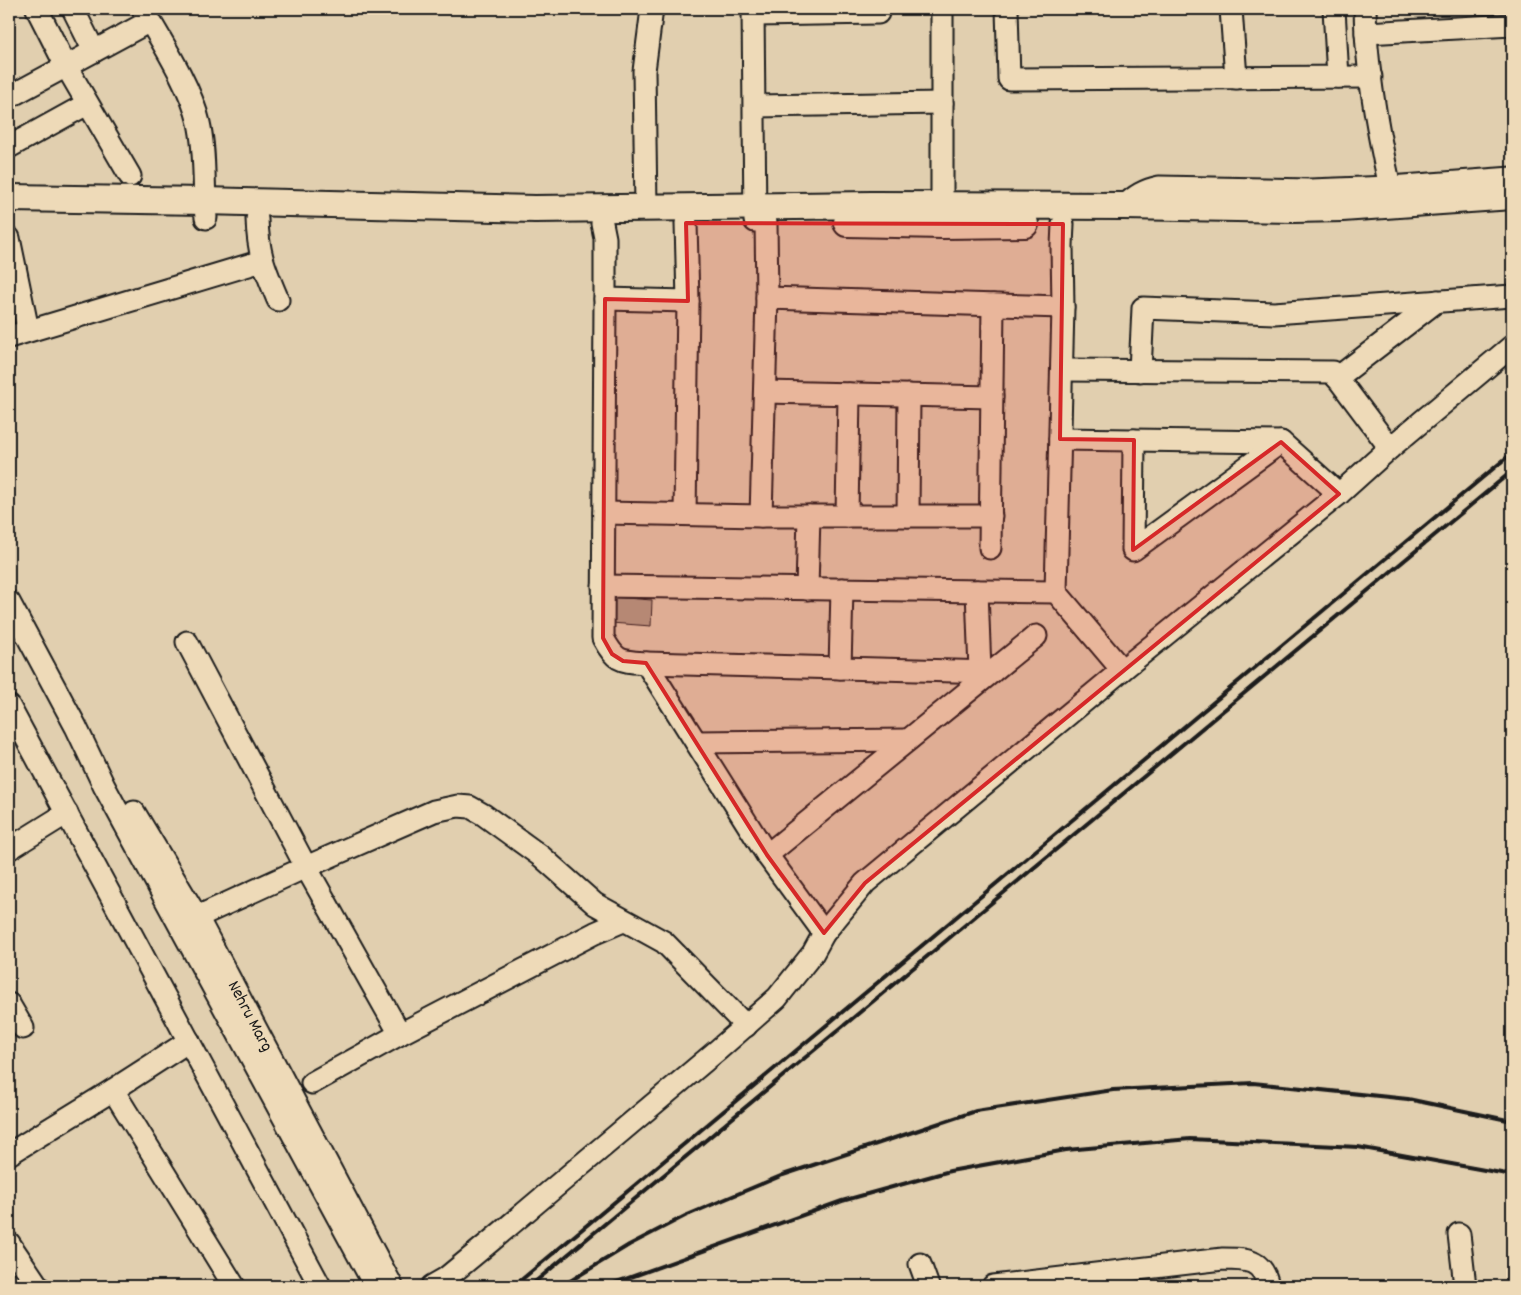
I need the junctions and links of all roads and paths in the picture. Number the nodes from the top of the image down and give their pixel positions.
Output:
1 (37, 9) edge
2 (73, 9) edge
3 (652, 9) edge
4 (942, 9) edge
5 (1007, 9) edge
6 (1231, 9) edge
7 (1334, 9) edge
8 (1365, 9) edge
9 (754, 12) edge
10 (878, 13) dead end
11 (147, 15) edge
12 (1512, 25) edge
13 (1366, 33) junction
14 (94, 51) junction
15 (66, 66) junction
16 (1338, 77) junction
17 (1371, 77) junction
18 (1236, 78) junction
19 (9, 97) edge
20 (942, 103) junction
21 (87, 104) junction
22 (755, 106) junction
23 (9, 147) edge
24 (130, 176) dead end
25 (1512, 178) edge
26 (1390, 187) junction
27 (1512, 196) edge
28 (9, 198) edge
29 (942, 206) junction
30 (1124, 206) junction
31 (646, 207) junction
32 (205, 210) junction
33 (385, 213) junction
34 (1512, 214) edge
35 (9, 216) edge
36 (1161, 216) junction
37 (759, 217) junction
38 (257, 219) junction
39 (602, 223) junction
40 (686, 223) junction
41 (1064, 224) junction
42 (9, 238) edge
43 (262, 261) junction
44 (1512, 296) edge
45 (767, 298) junction
46 (606, 299) junction
47 (278, 300) dead end
48 (688, 301) junction
49 (1437, 301) junction
50 (993, 305) junction
51 (1063, 307) junction
52 (18, 334) edge
53 (1512, 346) edge
54 (1062, 370) junction
55 (1140, 371) junction
56 (1337, 378) junction
57 (765, 392) junction
58 (849, 394) junction
59 (909, 395) junction
60 (992, 397) junction
61 (1060, 440) junction
62 (1134, 440) junction
63 (1281, 442) junction
64 (1390, 448) junction
65 (1339, 494) junction
66 (604, 513) junction
67 (685, 514) junction
68 (762, 516) junction
69 (809, 516) junction
70 (847, 516) junction
71 (908, 516) junction
72 (990, 516) junction
73 (990, 548) dead end
74 (604, 586) junction
75 (806, 589) junction
76 (842, 589) junction
77 (977, 591) junction
78 (1056, 592) junction
79 (9, 602) edge
80 (1036, 636) dead end
81 (187, 642) dead end
82 (646, 663) junction
83 (840, 668) junction
84 (1122, 670) junction
85 (986, 672) junction
86 (10, 710) edge
87 (908, 740) junction
88 (696, 742) junction
89 (90, 758) junction
90 (67, 813) junction
91 (9, 849) edge
92 (767, 854) junction
93 (306, 867) junction
94 (197, 917) junction
95 (623, 920) junction
96 (824, 933) junction
97 (9, 1004) edge
98 (746, 1026) junction
99 (23, 1028) dead end
100 (400, 1034) junction
101 (189, 1041) junction
102 (312, 1083) dead end
103 (113, 1090) junction
104 (9, 1154) edge
105 (1459, 1234) dead end
106 (9, 1243) edge
107 (920, 1264) dead end
108 (1064, 1282) edge
109 (38, 1286) edge
110 (234, 1286) edge
111 (320, 1286) edge
112 (376, 1286) edge
113 (392, 1286) edge
114 (432, 1286) edge
115 (928, 1286) edge
116 (993, 1286) edge
117 (1268, 1286) edge
118 (1465, 1286) edge

1 - 15 street
2 - 14 street
3 - 31 street
4 - 20 street
5 - 18 street
6 - 18 street
7 - 16 street
8 - 13 street
9 - 10 street
9 - 22 street
11 - 14 street
11 - 32 street
12 - 13 street
13 - 17 street
14 - 15 street
15 - 19 street
15 - 21 street
16 - 17 street
16 - 18 street
17 - 26 street
20 - 22 street
20 - 29 street
21 - 23 street
21 - 24 street
22 - 37 street
25 - 26 street
26 - 30 street
27 - 36 main road
28 - 32 main road
29 - 30 main road
29 - 37 main road
30 - 36 main road
31 - 33 main road
31 - 37 main road
32 - 33 main road
32 - 35 main road
32 - 38 main road
33 - 38 main road
33 - 39 main road
34 - 36 main road
36 - 41 main road
37 - 40 main road
37 - 41 main road
37 - 45 street
38 - 43 street
39 - 40 main road
39 - 46 street
40 - 48 street
41 - 51 street
42 - 52 street
43 - 47 street
43 - 52 street
44 - 49 street
45 - 50 street
45 - 57 street
46 - 48 street
46 - 66 street
48 - 67 street
49 - 55 street
49 - 56 street
50 - 51 street
50 - 60 street
51 - 54 street
53 - 64 street
54 - 55 street
54 - 61 street
55 - 56 street
56 - 64 street
57 - 58 street
57 - 68 street
58 - 59 street
58 - 70 street
59 - 60 street
59 - 71 street
60 - 72 street
61 - 62 street
61 - 78 street
62 - 63 street
62 - 63 street
63 - 65 street
64 - 65 street
65 - 84 street
66 - 67 street
66 - 74 street
67 - 68 street
68 - 69 street
69 - 70 street
69 - 75 street
70 - 71 street
71 - 72 street
72 - 73 street
74 - 75 street
74 - 82 street
75 - 76 street
76 - 77 street
76 - 83 street
77 - 78 street
77 - 85 street
78 - 84 street
79 - 89 street
80 - 85 street
81 - 93 street
82 - 83 street
82 - 88 street
83 - 85 street
84 - 96 street
85 - 87 street
86 - 90 street
87 - 88 street
87 - 92 street
88 - 92 street
89 - 94 street, Nehru Marg
89 - 112 street
90 - 91 street
90 - 101 street
92 - 96 street
93 - 94 street
93 - 95 street
93 - 100 street
94 - 113 street, Nehru Marg
95 - 98 street
95 - 100 street
96 - 98 street
97 - 99 street
98 - 114 street
100 - 102 street
101 - 103 street
101 - 111 street
103 - 104 street
103 - 110 street
105 - 118 street
106 - 109 street
107 - 115 street
108 - 116 street
108 - 117 street

